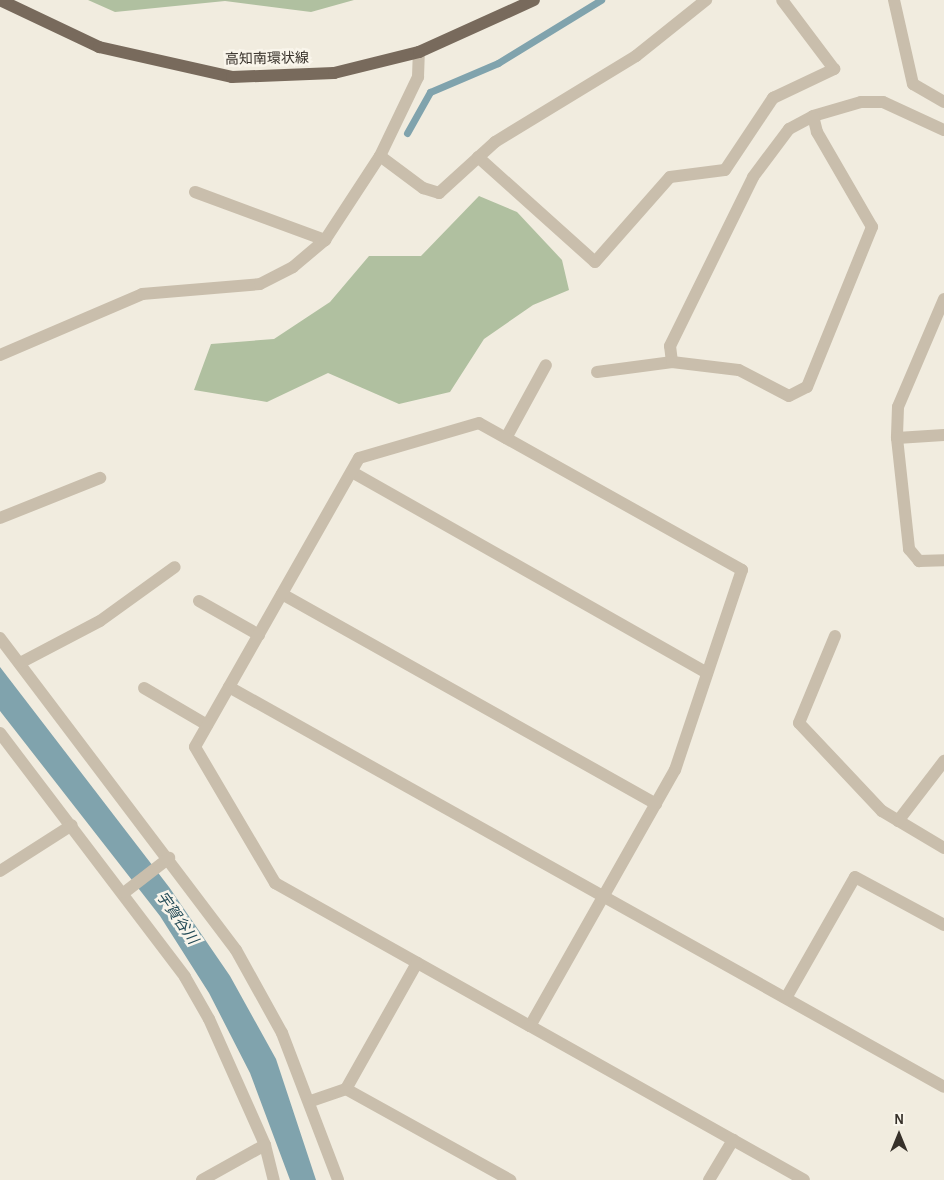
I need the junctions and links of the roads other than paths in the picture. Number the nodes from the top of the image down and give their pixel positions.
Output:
1 (0, 0) edge
2 (534, 0) edge
3 (706, 0) edge
4 (782, 0) edge
5 (894, 0) edge
6 (419, 52) junction
7 (944, 102) edge
8 (813, 116) junction
9 (944, 130) edge
10 (380, 156) junction
11 (478, 157) junction
12 (195, 192) dead end
13 (325, 240) junction
14 (944, 299) edge
15 (931, 333) junction
16 (944, 336) edge
17 (0, 355) edge
18 (672, 362) junction
19 (546, 365) dead end
20 (597, 372) dead end
21 (944, 435) edge
22 (506, 438) junction
23 (897, 438) junction
24 (352, 472) junction
25 (100, 478) dead end
26 (0, 518) edge
27 (944, 560) edge
28 (176, 567) dead end
29 (282, 594) junction
30 (199, 601) dead end
31 (259, 635) junction
32 (835, 636) dead end
33 (0, 638) edge
34 (20, 663) junction
35 (707, 673) junction
36 (229, 687) junction
37 (144, 688) dead end
38 (207, 725) junction
39 (3, 741) edge
40 (944, 761) edge
41 (656, 804) junction
42 (898, 821) junction
43 (72, 825) junction
44 (944, 848) edge
45 (166, 860) junction
46 (0, 871) edge
47 (129, 889) junction
48 (603, 896) junction
49 (944, 925) edge
50 (417, 963) junction
51 (786, 998) junction
52 (530, 1026) junction
53 (944, 1087) edge
54 (346, 1089) junction
55 (311, 1102) junction
56 (733, 1140) junction
57 (265, 1145) junction
58 (202, 1180) edge
59 (274, 1180) edge
60 (338, 1180) edge
61 (510, 1180) edge
62 (710, 1180) edge
63 (804, 1180) edge

1 - 6 main road, 高知南環状線
2 - 6 main road, 高知南環状線
3 - 11 street
4 - 11 street
5 - 7 street
6 - 10 street
8 - 9 street
8 - 18 street
8 - 18 street
10 - 11 street
10 - 13 street
12 - 13 street
13 - 17 street
14 - 15 street
15 - 16 street
15 - 23 street
18 - 20 street
19 - 22 street
21 - 23 street
22 - 24 street
22 - 35 street
23 - 27 street
24 - 29 street
24 - 35 street
25 - 26 street
28 - 34 street
29 - 31 street
29 - 41 street
30 - 31 street
31 - 36 street
32 - 42 street
33 - 34 street
34 - 45 street
35 - 41 street
36 - 38 street
36 - 48 street
37 - 38 street
38 - 50 street
39 - 43 street
40 - 42 street
41 - 48 street
42 - 44 street
43 - 46 street
43 - 47 street
45 - 47 street
45 - 55 street
47 - 57 street
48 - 51 street
48 - 52 street
49 - 51 street
50 - 52 street
50 - 54 street
51 - 53 street
52 - 56 street
54 - 55 street
54 - 61 street
55 - 60 street
56 - 62 street
56 - 63 street
57 - 58 street
57 - 59 street

